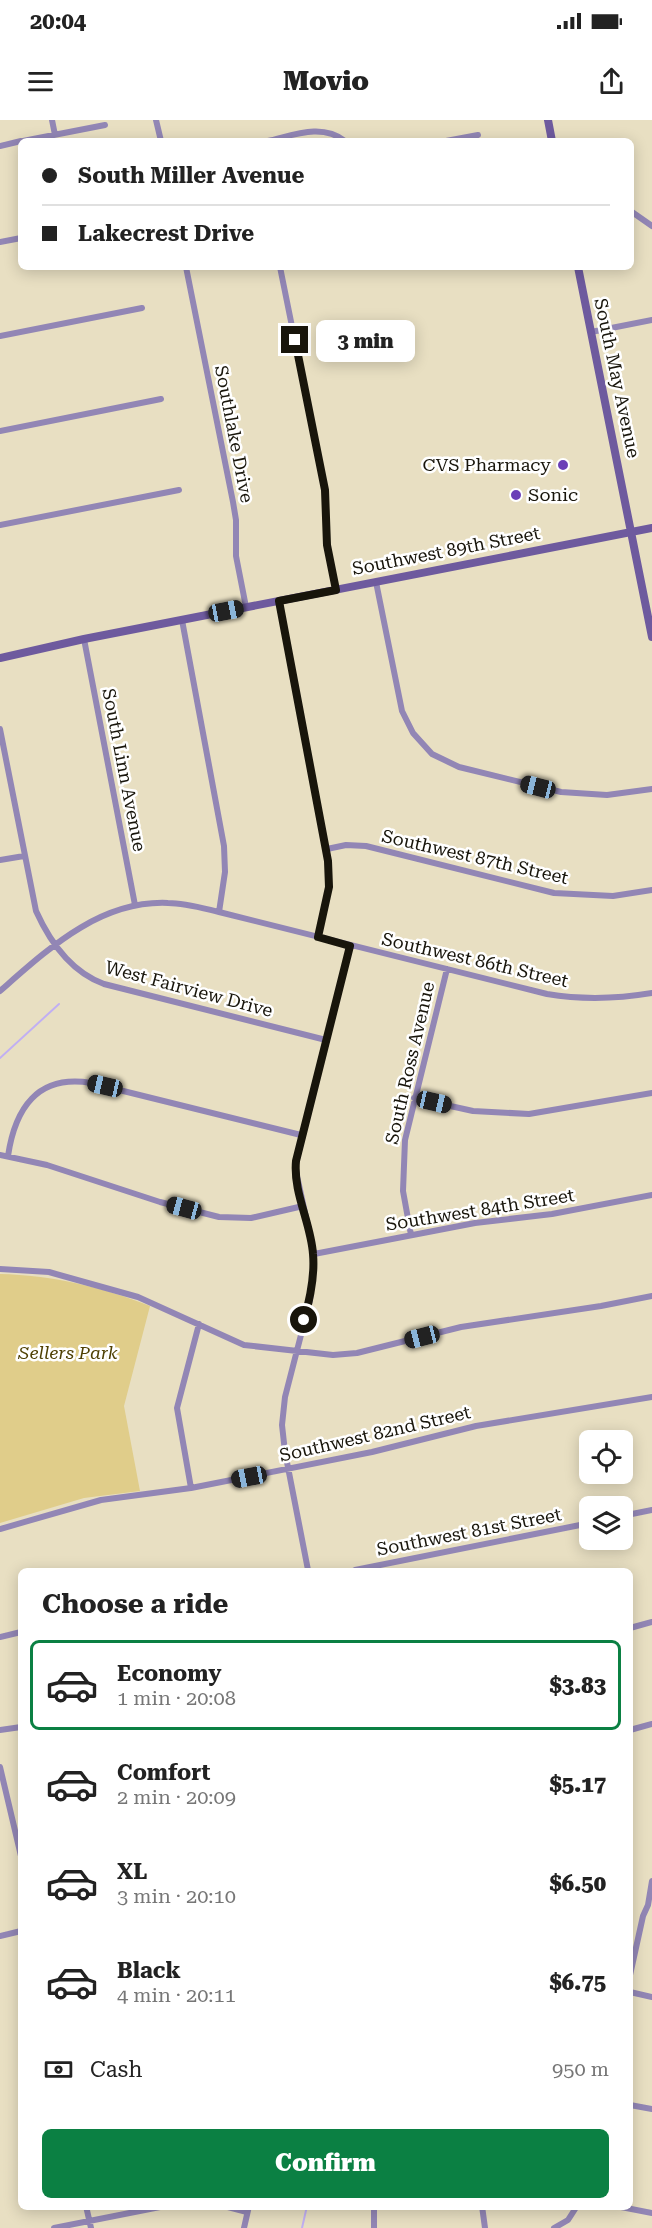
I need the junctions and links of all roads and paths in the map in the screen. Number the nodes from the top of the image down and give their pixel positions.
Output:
1 (52, 120) edge
2 (156, 120) edge
3 (548, 120) edge
4 (105, 125) dead end
5 (55, 135) junction
6 (478, 135) dead end
7 (38, 138) edge
8 (160, 138) edge
9 (284, 138) edge
10 (340, 138) edge
11 (462, 138) edge
12 (551, 138) edge
13 (18, 142) edge
14 (0, 146) edge
15 (634, 213) edge
16 (652, 226) edge
17 (18, 239) edge
18 (0, 242) edge
19 (187, 270) edge
20 (281, 270) edge
21 (579, 270) edge
22 (142, 308) dead end
23 (652, 320) edge
24 (591, 332) junction
25 (0, 336) edge
26 (161, 399) dead end
27 (0, 431) edge
28 (179, 490) dead end
29 (0, 525) edge
30 (652, 528) edge
31 (631, 532) junction
32 (376, 582) junction
33 (336, 590) junction
34 (279, 601) junction
35 (246, 607) junction
36 (182, 620) junction
37 (652, 637) edge
38 (84, 639) junction
39 (0, 658) edge
40 (0, 729) edge
41 (652, 789) edge
42 (327, 849) junction
43 (24, 856) junction
44 (0, 860) edge
45 (652, 890) edge
46 (135, 905) junction
47 (219, 912) junction
48 (318, 937) junction
49 (56, 945) junction
50 (350, 946) junction
51 (447, 969) junction
52 (0, 992) edge
53 (652, 993) edge
54 (326, 1040) junction
55 (652, 1093) edge
56 (414, 1098) junction
57 (301, 1136) junction
58 (0, 1155) edge
59 (8, 1156) junction
60 (652, 1195) edge
61 (303, 1206) junction
62 (411, 1235) junction
63 (314, 1254) junction
64 (0, 1269) edge
65 (652, 1296) edge
66 (198, 1324) junction
67 (296, 1352) junction
68 (652, 1397) edge
69 (289, 1469) junction
70 (191, 1488) junction
71 (652, 1510) edge
72 (633, 1514) edge
73 (579, 1525) edge
74 (0, 1529) edge
75 (308, 1568) edge
76 (365, 1568) edge
77 (652, 1622) edge
78 (633, 1627) edge
79 (18, 1633) edge
80 (0, 1636) edge
81 (652, 1724) edge
82 (18, 1727) edge
83 (633, 1729) edge
84 (0, 1730) edge
85 (0, 1767) edge
86 (18, 1834) edge
87 (652, 1881) edge
88 (650, 1906) edge
89 (18, 1932) edge
90 (0, 1936) edge
91 (633, 1962) edge
92 (633, 1993) edge
93 (652, 1997) edge
94 (633, 2106) edge
95 (652, 2109) edge
96 (633, 2209) edge
97 (148, 2210) edge
98 (248, 2210) edge
99 (374, 2210) edge
100 (483, 2210) edge
101 (574, 2210) edge
102 (652, 2213) edge
103 (90, 2224) edge
104 (54, 2228) edge
105 (244, 2228) edge
106 (374, 2228) edge
107 (485, 2228) edge
108 (554, 2228) edge

1 - 5 street
2 - 8 street
3 - 12 main road
4 - 5 street
5 - 7 street
6 - 11 street
9 - 10 street
13 - 14 street
15 - 16 street
17 - 18 street
19 - 35 street, Southlake Drive
20 - 33 street
21 - 24 main road, South May Avenue
22 - 25 street
23 - 24 street
24 - 31 main road, South May Avenue
26 - 27 street
28 - 29 street
30 - 31 main road, Southwest 89th Street
31 - 32 main road, Southwest 89th Street
31 - 37 main road, South May Avenue
32 - 33 main road, Southwest 89th Street
32 - 41 street
33 - 34 main road, Southwest 89th Street
34 - 35 main road, Southwest 89th Street
34 - 42 street
35 - 36 main road, Southwest 89th Street
36 - 38 main road, Southwest 89th Street
36 - 47 street
38 - 39 main road, Southwest 89th Street
38 - 46 street, South Linn Avenue
40 - 43 street, West Fairview Drive
42 - 45 street, Southwest 87th Street
42 - 48 street
43 - 44 street
43 - 49 street, West Fairview Drive
46 - 47 street, Southwest 86th Street
46 - 49 street, Southwest 86th Street
47 - 48 street, Southwest 86th Street
48 - 50 street, Southwest 86th Street
49 - 52 street, Southwest 86th Street
49 - 54 street, West Fairview Drive
50 - 51 street, Southwest 86th Street
50 - 54 street
51 - 53 street, Southwest 86th Street
51 - 56 street, South Ross Avenue
54 - 57 street
55 - 56 street
56 - 62 street, South Ross Avenue
57 - 59 street
57 - 61 street
58 - 59 street
59 - 61 street
60 - 62 street, Southwest 84th Street
61 - 63 street
62 - 63 street, Southwest 84th Street
63 - 67 street
64 - 66 street
65 - 67 street
66 - 67 street
66 - 70 street
67 - 69 street
68 - 69 street, Southwest 82nd Street
69 - 70 street, Southwest 82nd Street
69 - 75 street
70 - 74 street, Southwest 82nd Street
71 - 72 street
73 - 76 street, Southwest 81st Street
77 - 78 street
79 - 80 street
81 - 83 street
82 - 84 street
85 - 86 street
87 - 88 street
88 - 91 street
89 - 90 street
92 - 93 street
94 - 95 street
96 - 102 street
97 - 103 street
98 - 105 street
99 - 106 street
100 - 107 street
101 - 108 street
103 - 104 street

